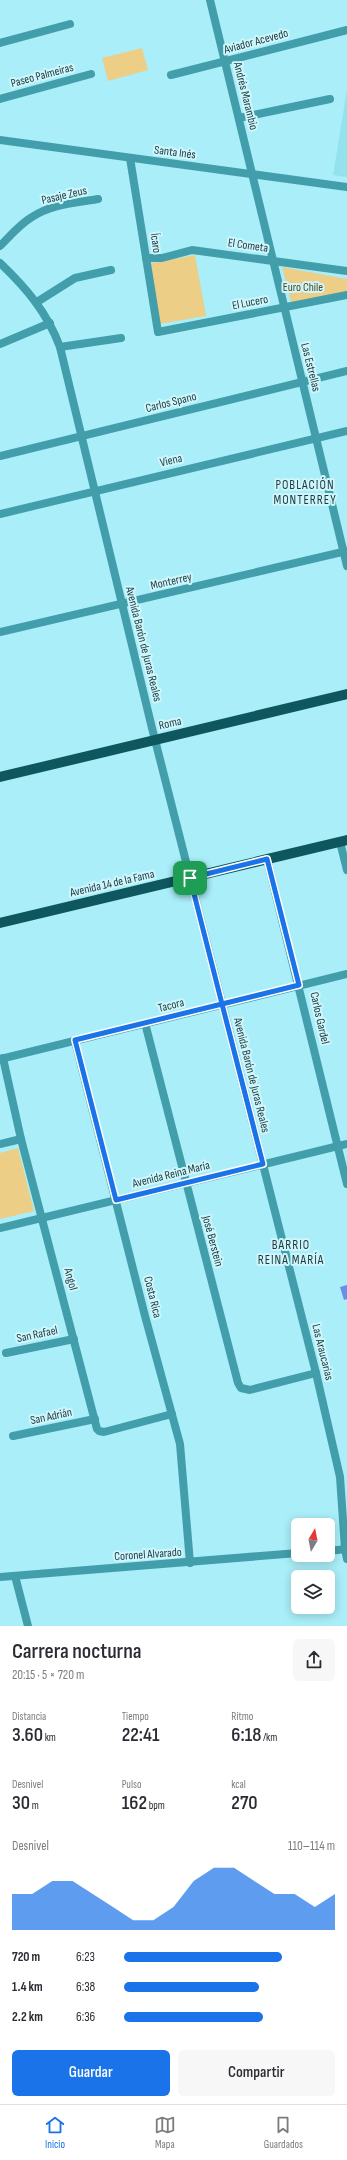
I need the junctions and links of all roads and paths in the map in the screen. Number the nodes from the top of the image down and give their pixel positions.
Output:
1 (210, 0) edge
2 (70, 24) dead end
3 (347, 30) edge
4 (0, 43) edge
5 (226, 61) junction
6 (91, 74) dead end
7 (170, 75) dead end
8 (330, 98) dead end
9 (0, 99) edge
10 (239, 118) junction
11 (0, 140) edge
12 (130, 158) junction
13 (253, 174) junction
14 (347, 187) edge
15 (98, 199) dead end
16 (0, 246) edge
17 (146, 258) junction
18 (274, 261) junction
19 (0, 263) edge
20 (111, 270) dead end
21 (347, 272) edge
22 (347, 295) edge
23 (37, 302) junction
24 (284, 308) junction
25 (50, 323) junction
26 (158, 332) joint
27 (121, 338) dead end
28 (0, 344) edge
29 (60, 347) junction
30 (347, 371) edge
31 (302, 382) junction
32 (347, 431) edge
33 (81, 436) junction
34 (315, 438) junction
35 (0, 456) edge
36 (94, 490) junction
37 (0, 514) edge
38 (345, 552) edge
39 (347, 566) edge
40 (122, 605) junction
41 (0, 632) edge
42 (347, 694) edge
43 (155, 740) junction
44 (0, 777) edge
45 (343, 841) edge
46 (267, 859) junction
47 (347, 870) edge
48 (190, 878) junction
49 (0, 923) edge
50 (347, 974) edge
51 (299, 985) junction
52 (222, 1004) junction
53 (145, 1023) junction
54 (75, 1040) junction
55 (1, 1059) edge
56 (21, 1139) junction
57 (0, 1144) edge
58 (347, 1144) edge
59 (338, 1146) junction
60 (263, 1164) junction
61 (185, 1183) junction
62 (347, 1184) edge
63 (116, 1200) junction
64 (43, 1218) junction
65 (0, 1228) edge
66 (74, 1339) junction
67 (6, 1354) dead end
68 (316, 1373) junction
69 (172, 1414) junction
70 (95, 1419) junction
71 (13, 1436) dead end
72 (346, 1549) edge
73 (335, 1550) edge
74 (291, 1554) edge
75 (347, 1559) edge
76 (190, 1562) junction
77 (15, 1576) junction
78 (0, 1577) edge
79 (28, 1626) edge

1 - 5 street, Andrés Marambio
2 - 4 street
3 - 5 street, Aviador Acevedo
5 - 7 street, Aviador Acevedo
5 - 10 street, Andrés Marambio
6 - 9 street, Paseo Palmeiras
8 - 10 street
10 - 13 street, Andrés Marambio
11 - 12 street, Santa Inés
12 - 13 street, Santa Inés
12 - 17 street, Ícaro
13 - 14 street, Santa Inés
13 - 18 street, Las Estrellas
15 - 16 street, Pasaje Zeus
17 - 18 street, El Cometa
17 - 26 street, Ícaro
18 - 21 street, El Cometa
18 - 24 street, Las Estrellas
19 - 23 street, Avenida Barón de Juras Reales
20 - 23 street
22 - 24 street, El Lucero
23 - 25 street, Avenida Barón de Juras Reales
24 - 26 street, El Lucero
24 - 31 street, Las Estrellas
25 - 28 street
25 - 29 street, Avenida Barón de Juras Reales
27 - 29 street
29 - 33 street, Avenida Barón de Juras Reales
30 - 31 street, Carlos Spano
31 - 33 street, Carlos Spano
31 - 34 street, Las Estrellas
32 - 34 street, Viena
33 - 35 street, Carlos Spano
33 - 36 street, Avenida Barón de Juras Reales
34 - 36 street, Viena
34 - 38 street, Las Estrellas
36 - 37 street, Viena
36 - 40 street, Avenida Barón de Juras Reales
38 - 39 street, Las Estrellas
38 - 40 street, Monterrey
40 - 41 street, Monterrey
40 - 43 street, Avenida Barón de Juras Reales
42 - 43 main road, Roma
43 - 44 main road, Roma
43 - 48 street, Avenida Barón de Juras Reales
45 - 46 main road, Avenida 14 de la Fama
45 - 47 street
46 - 48 main road, Avenida 14 de la Fama
46 - 51 street, Carlos Gardel
48 - 49 main road, Avenida 14 de la Fama
48 - 52 street, Avenida Barón de Juras Reales
50 - 51 street, Tacora
51 - 52 street, Tacora
51 - 59 street, Carlos Gardel
52 - 53 street, Tacora
52 - 60 street, Avenida Barón de Juras Reales
53 - 54 street, Tacora
53 - 61 street, José Berstein
54 - 55 street, Tacora
54 - 63 street, Costa Rica
55 - 56 street, Angol
56 - 57 street
56 - 64 street, Angol
58 - 59 street, Avenida Reina María
59 - 60 street, Avenida Reina María
59 - 62 street, Carlos Gardel
60 - 61 street, Avenida Reina María
60 - 68 street, Las Araucarias
61 - 63 street, Avenida Reina María
61 - 68 street, José Berstein
63 - 64 street, Avenida Reina María
63 - 69 street, Costa Rica
64 - 65 street, Avenida Reina María
64 - 66 street, Angol
66 - 67 street, San Rafael
66 - 70 street, Angol
68 - 72 street, Las Araucarias
69 - 70 street, Angol
69 - 76 street, Costa Rica
70 - 71 street, San Adrián
72 - 73 street
72 - 75 street, Las Araucarias
74 - 76 street, Coronel Alvarado
76 - 77 street, Coronel Alvarado
77 - 78 street, Coronel Alvarado
77 - 79 street

